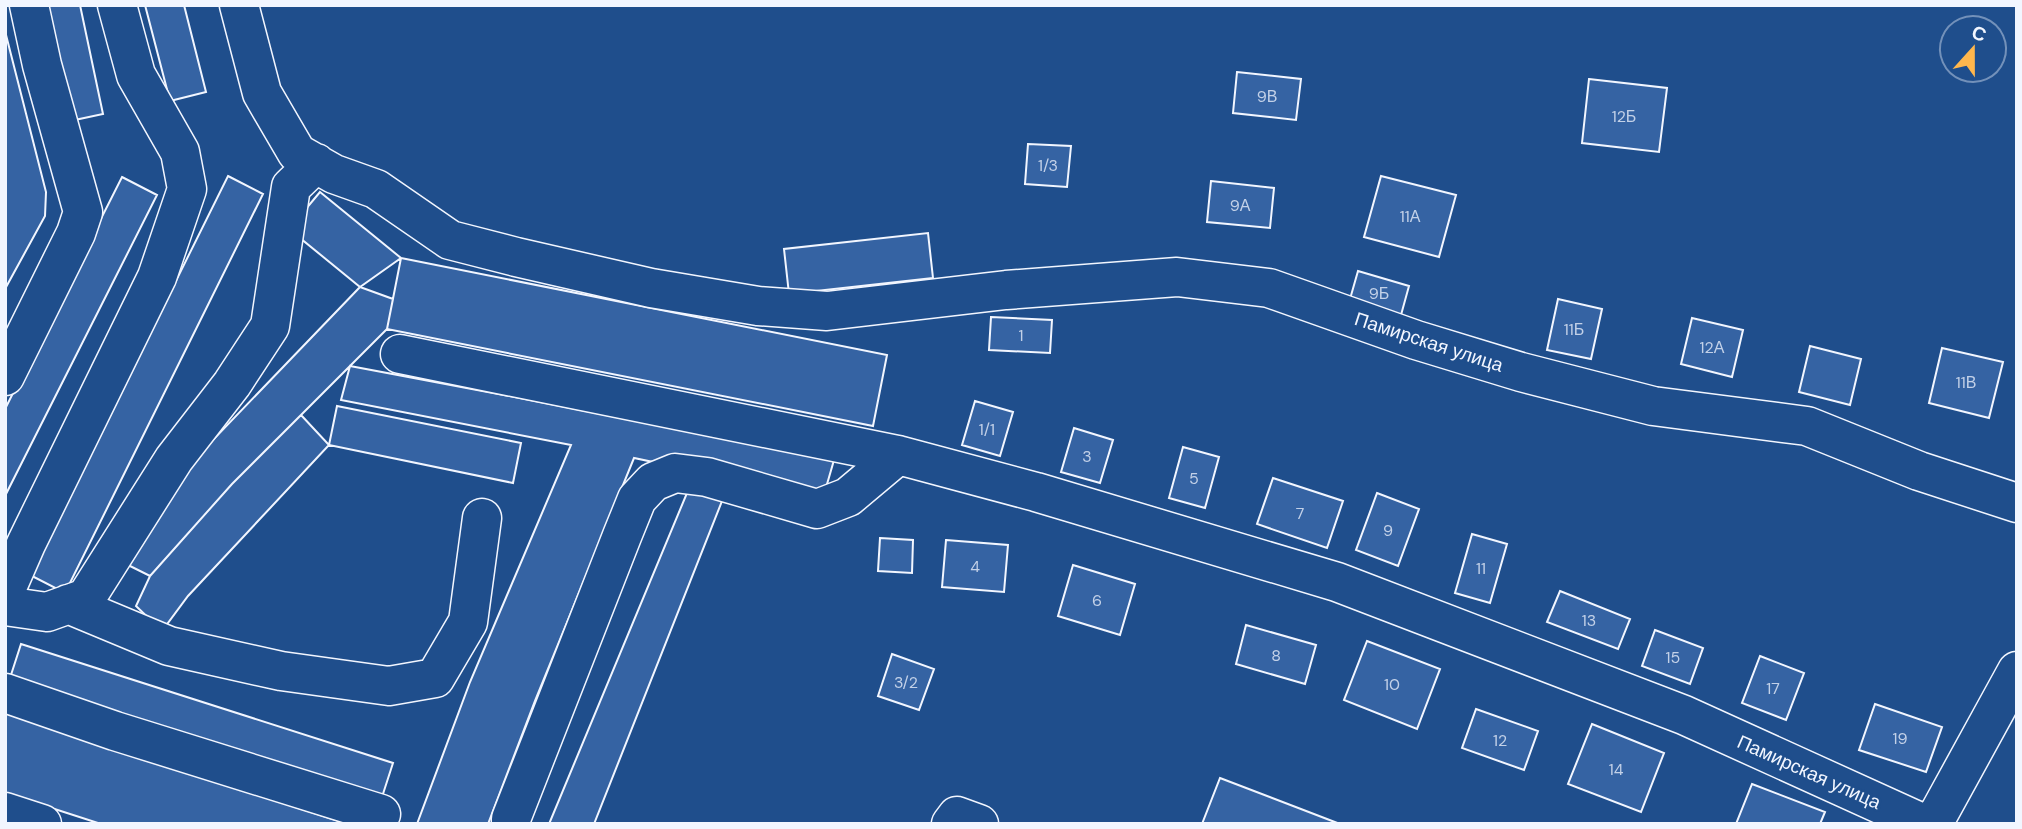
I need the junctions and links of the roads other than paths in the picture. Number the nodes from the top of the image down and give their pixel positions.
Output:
1 (29, 5) edge
2 (117, 5) edge
3 (239, 5) edge
4 (316, 163) junction
5 (400, 354) dead end
6 (5, 376) edge
7 (898, 455) junction
8 (2017, 503) edge
9 (482, 518) dead end
10 (5, 592) edge
11 (68, 604) junction
12 (5, 606) edge
13 (2017, 671) edge
14 (5, 693) edge
15 (5, 812) edge
16 (381, 814) dead end
17 (42, 824) edge
18 (510, 824) edge
19 (951, 824) edge
20 (979, 824) edge
21 (1924, 824) edge
22 (1933, 824) edge

1 - 6 street
2 - 10 street
3 - 4 street, Памирская улица
4 - 8 street, Памирская улица
4 - 11 street
5 - 7 street, Памирская улица
7 - 18 street
7 - 21 street, Памирская улица
9 - 11 street
11 - 12 street
13 - 22 street
14 - 16 street
15 - 17 street
19 - 20 street

